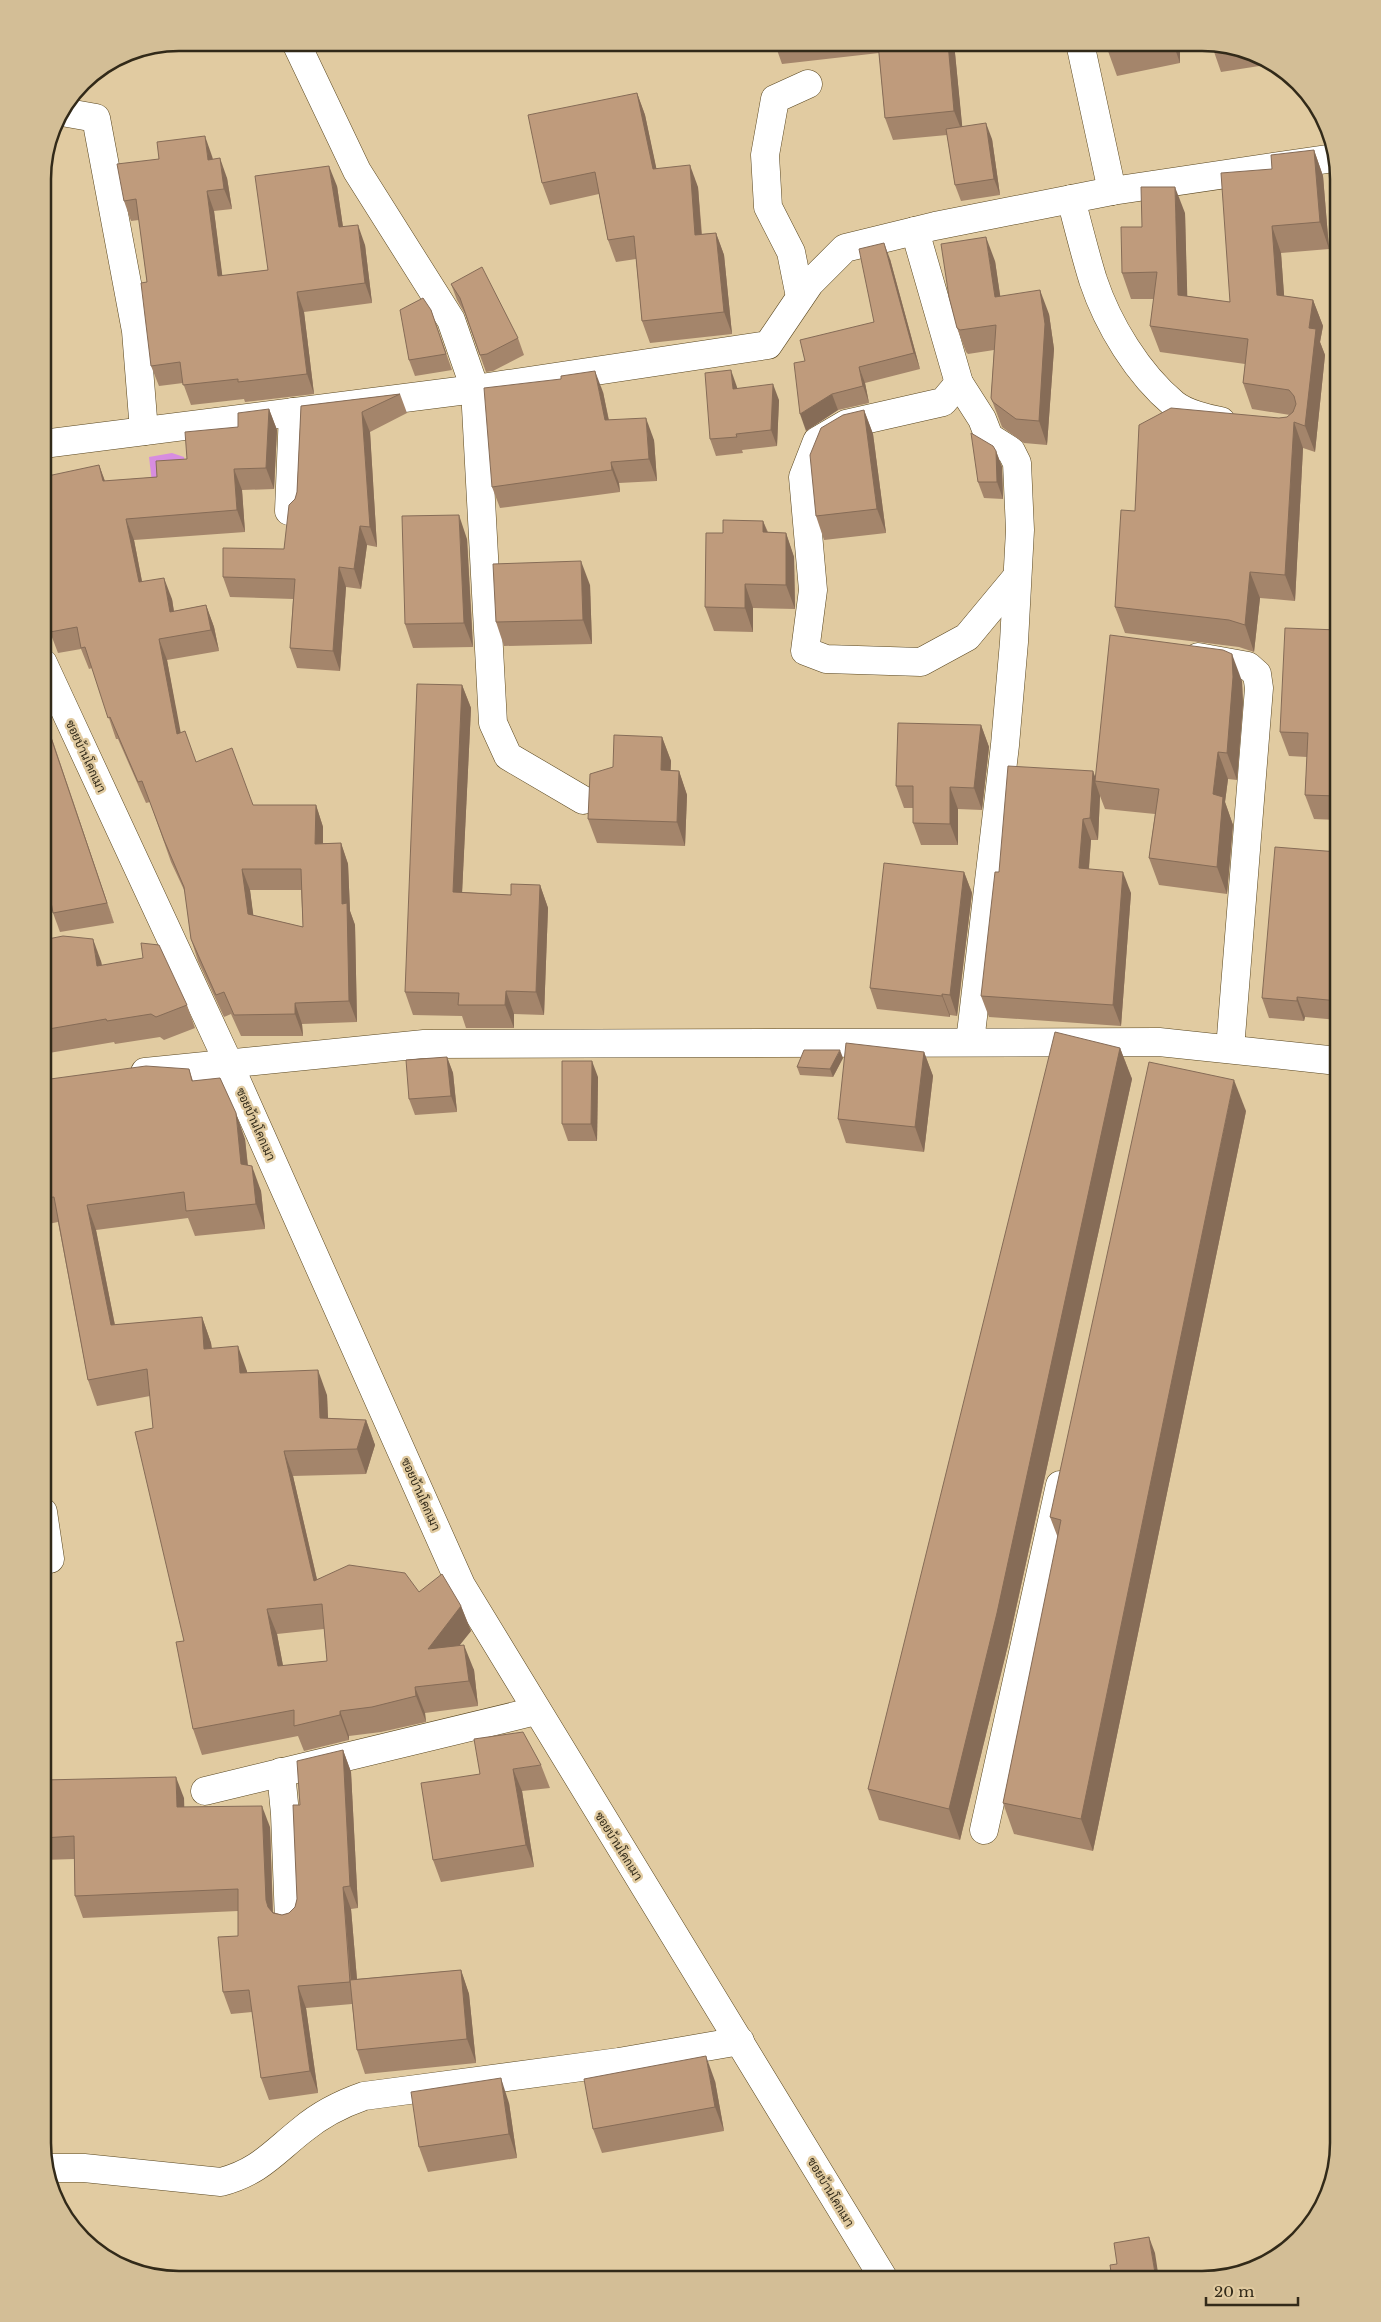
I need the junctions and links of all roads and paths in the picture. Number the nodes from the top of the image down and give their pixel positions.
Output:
1 (300, 51) edge
2 (1082, 52) edge
3 (808, 84) dead end
4 (70, 113) edge
5 (1328, 159) edge
6 (1112, 191) junction
7 (1071, 199) junction
8 (915, 231) junction
9 (800, 297) junction
10 (959, 384) junction
11 (475, 389) junction
12 (293, 412) junction
13 (1246, 424) edge
14 (144, 431) junction
15 (52, 443) edge
16 (289, 511) edge
17 (1016, 578) junction
18 (1178, 654) edge
19 (52, 682) edge
20 (583, 800) dead end
21 (970, 1042) junction
22 (1230, 1049) junction
23 (1330, 1060) edge
24 (228, 1064) junction
25 (121, 1075) edge
26 (1065, 1461) edge
27 (536, 1711) junction
28 (281, 1772) junction
29 (204, 1791) dead end
30 (984, 1830) dead end
31 (289, 1921) edge
32 (740, 2041) junction
33 (54, 2168) edge
34 (879, 2271) edge

1 - 11 street
2 - 6 street
3 - 9 street
4 - 14 street
5 - 6 street
6 - 7 street
7 - 8 street
7 - 13 street
8 - 9 street
8 - 10 street
9 - 11 street
10 - 17 street
10 - 17 street
11 - 12 street
11 - 20 street
12 - 14 street
12 - 16 street
14 - 15 street
17 - 21 street
18 - 22 street
19 - 24 street, ซอยบ้านโคกเมา
21 - 22 street
21 - 24 street
22 - 23 street
24 - 25 street
24 - 27 street, ซอยบ้านโคกเมา
26 - 30 street
27 - 28 street
27 - 32 street, ซอยบ้านโคกเมา
28 - 29 street
28 - 31 street
32 - 33 street
32 - 34 street, ซอยบ้านโคกเมา

